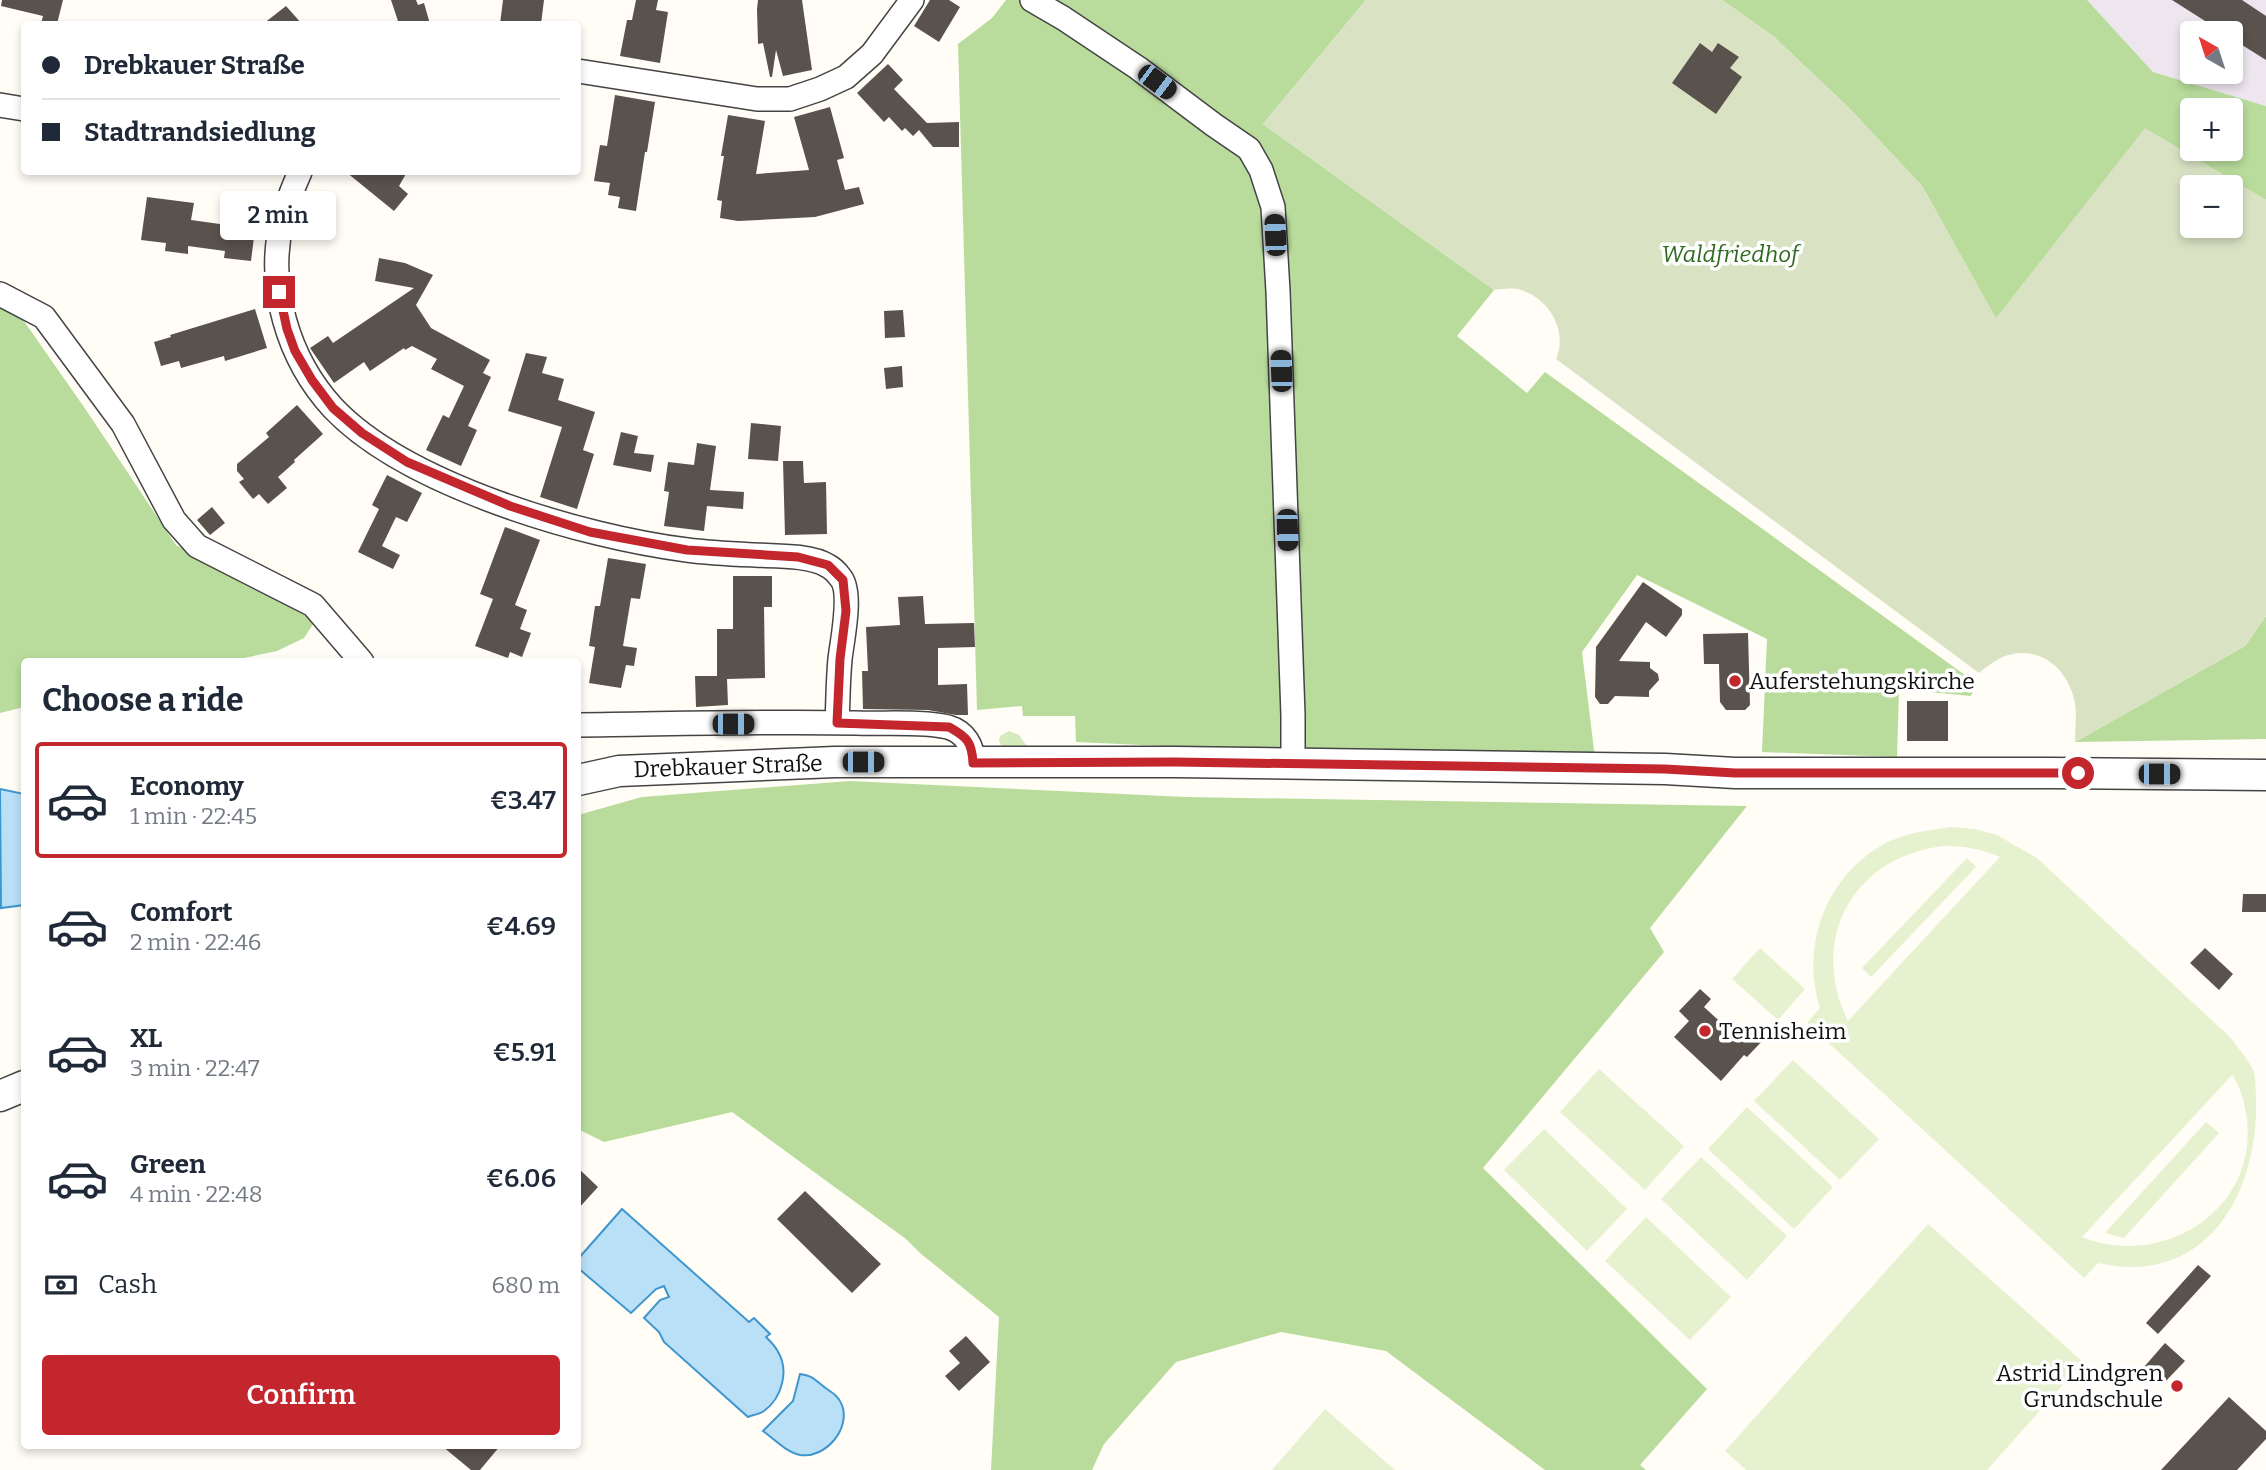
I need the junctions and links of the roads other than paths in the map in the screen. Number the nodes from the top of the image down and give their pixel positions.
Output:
1 (912, 0) edge
2 (1032, 0) edge
3 (581, 71) edge
4 (0, 105) edge
5 (21, 108) edge
6 (299, 175) edge
7 (0, 294) edge
8 (359, 658) edge
9 (837, 723) junction
10 (581, 725) edge
11 (973, 763) junction
12 (1293, 765) junction
13 (2266, 775) edge
14 (581, 779) edge
15 (21, 1087) edge
16 (0, 1096) edge

1 - 3 street
2 - 12 street
4 - 5 street
6 - 9 street
7 - 8 street
9 - 10 street
9 - 11 street
11 - 12 street, Drebkauer Straße
11 - 14 street, Drebkauer Straße
12 - 13 street, Drebkauer Straße
15 - 16 street

